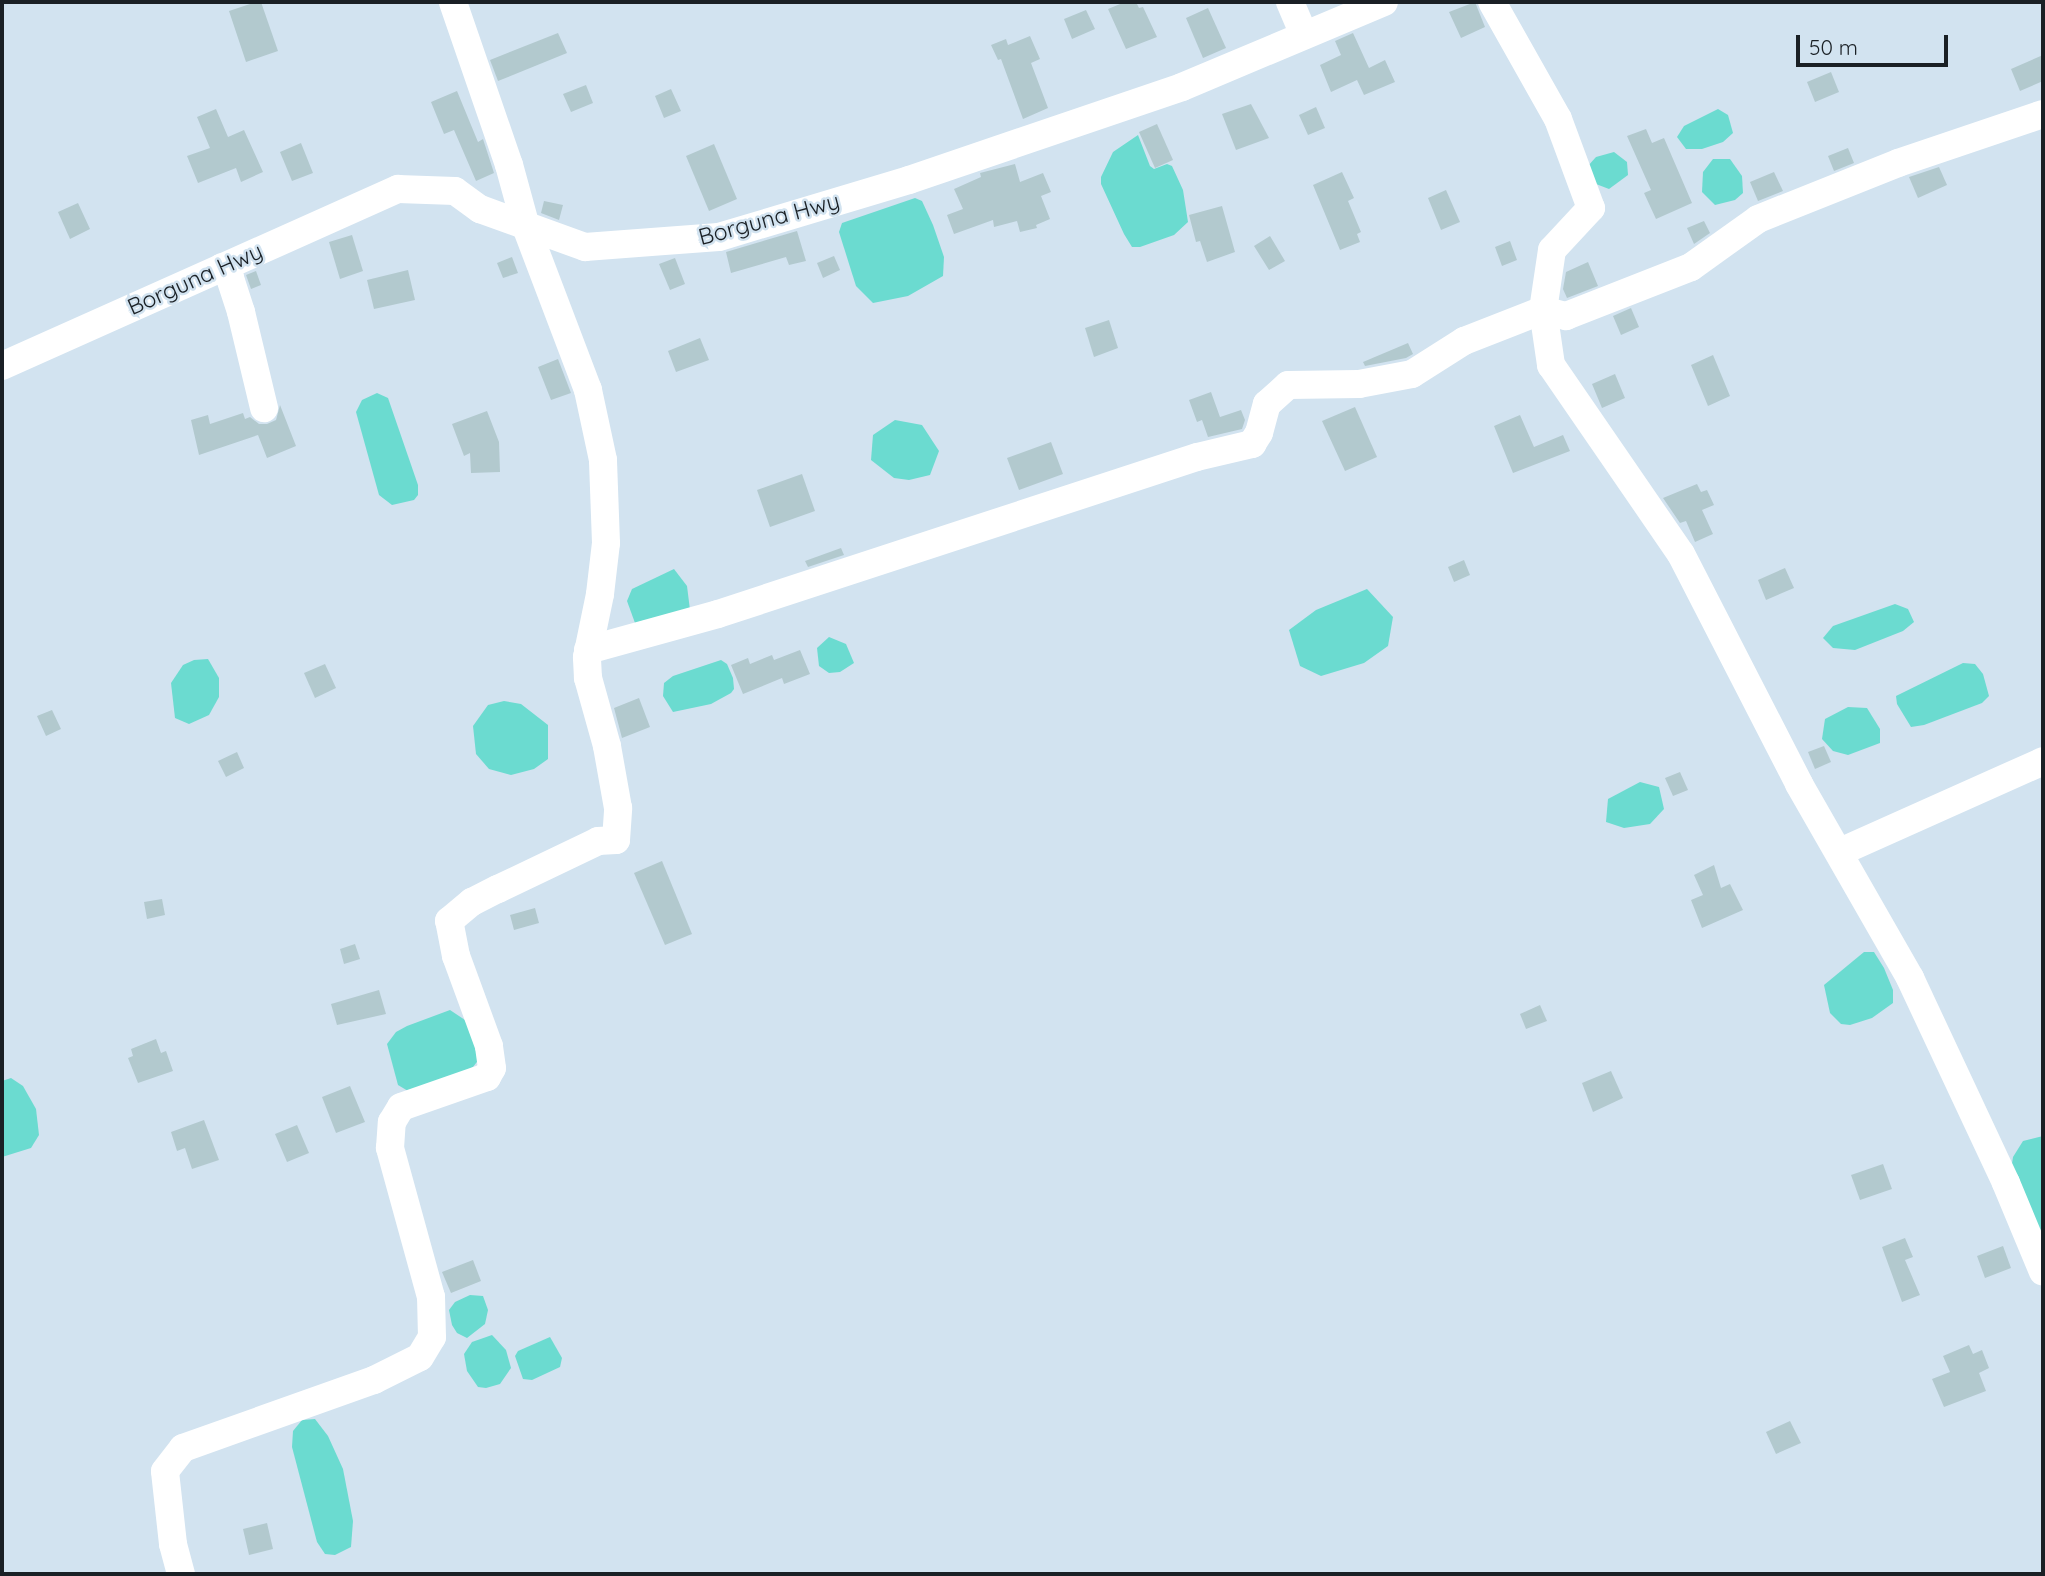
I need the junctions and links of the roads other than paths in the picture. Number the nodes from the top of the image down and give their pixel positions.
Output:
1 (453, 2) edge
2 (1290, 2) edge
3 (1384, 2) edge
4 (1492, 2) edge
5 (1304, 35) junction
6 (2043, 114) edge
7 (526, 228) junction
8 (222, 267) junction
9 (1543, 310) junction
10 (2, 366) edge
11 (264, 408) dead end
12 (588, 650) junction
13 (2043, 761) edge
14 (1840, 852) junction
15 (2043, 1272) edge
16 (181, 1574) edge

1 - 7 street
2 - 5 street
3 - 5 street, Borguna Hwy
4 - 9 street
5 - 7 street, Borguna Hwy
6 - 9 street
7 - 8 street, Borguna Hwy
7 - 12 street
8 - 10 street, Borguna Hwy
8 - 11 street
9 - 12 street
9 - 14 street
12 - 16 street
13 - 14 street
14 - 15 street

